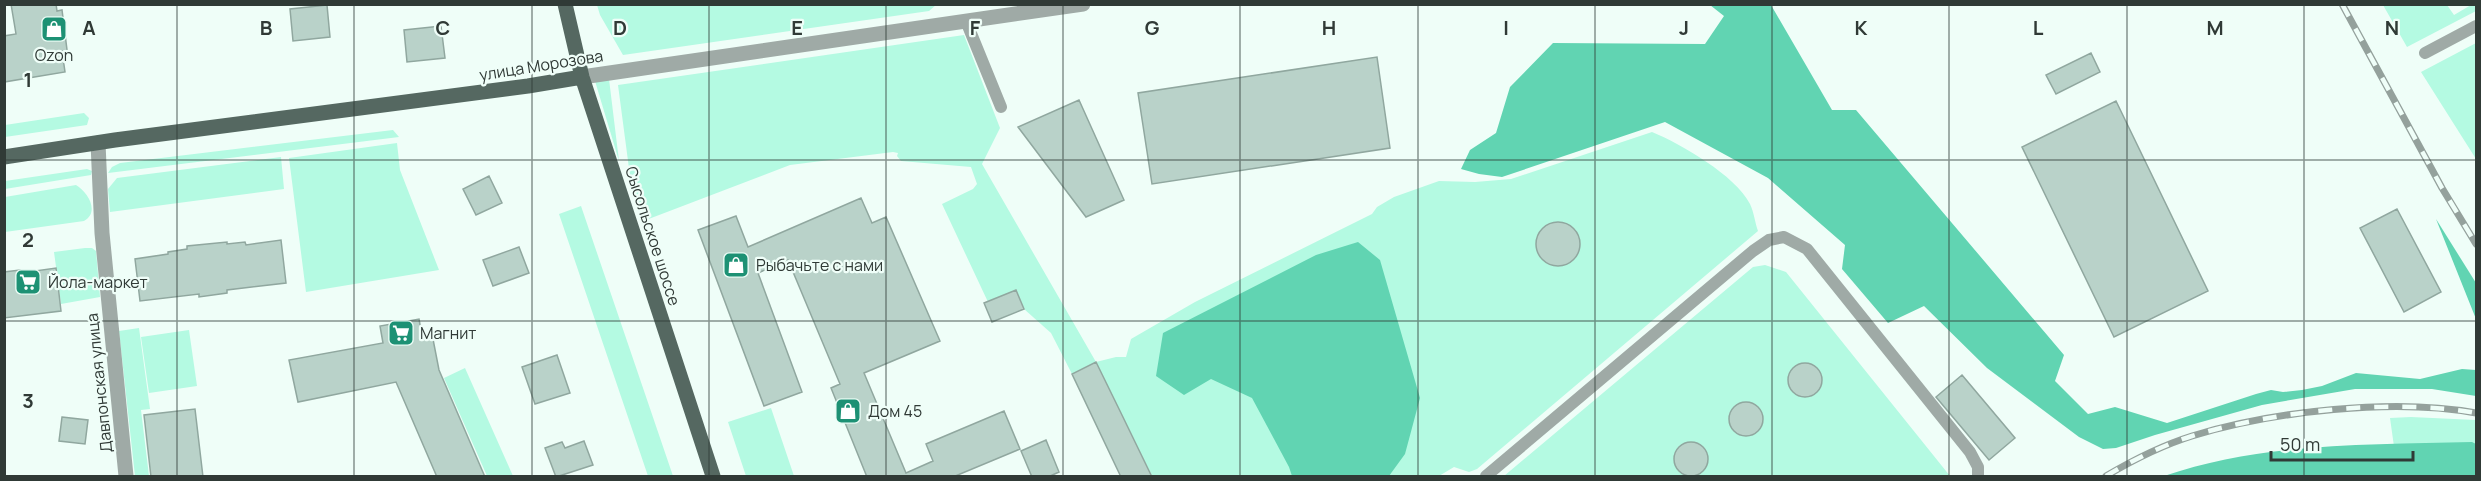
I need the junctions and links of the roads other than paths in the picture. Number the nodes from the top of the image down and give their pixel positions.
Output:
1 (565, 4) edge
2 (1083, 4) edge
3 (1007, 10) edge
4 (966, 21) junction
5 (2476, 26) edge
6 (2425, 53) dead end
7 (582, 77) junction
8 (1001, 107) dead end
9 (98, 143) junction
10 (4, 157) edge
11 (126, 477) edge
12 (714, 477) edge
13 (1486, 477) edge
14 (1978, 477) edge

1 - 7 main road, Сысольское шоссе
2 - 3 street, улица Морозова
3 - 4 street, улица Морозова
4 - 7 street, улица Морозова
4 - 8 lane
5 - 6 lane
7 - 9 main road, улица Морозова
7 - 12 main road, Сысольское шоссе
9 - 10 main road, улица Морозова
9 - 11 street, Давпонская улица
13 - 14 lane

